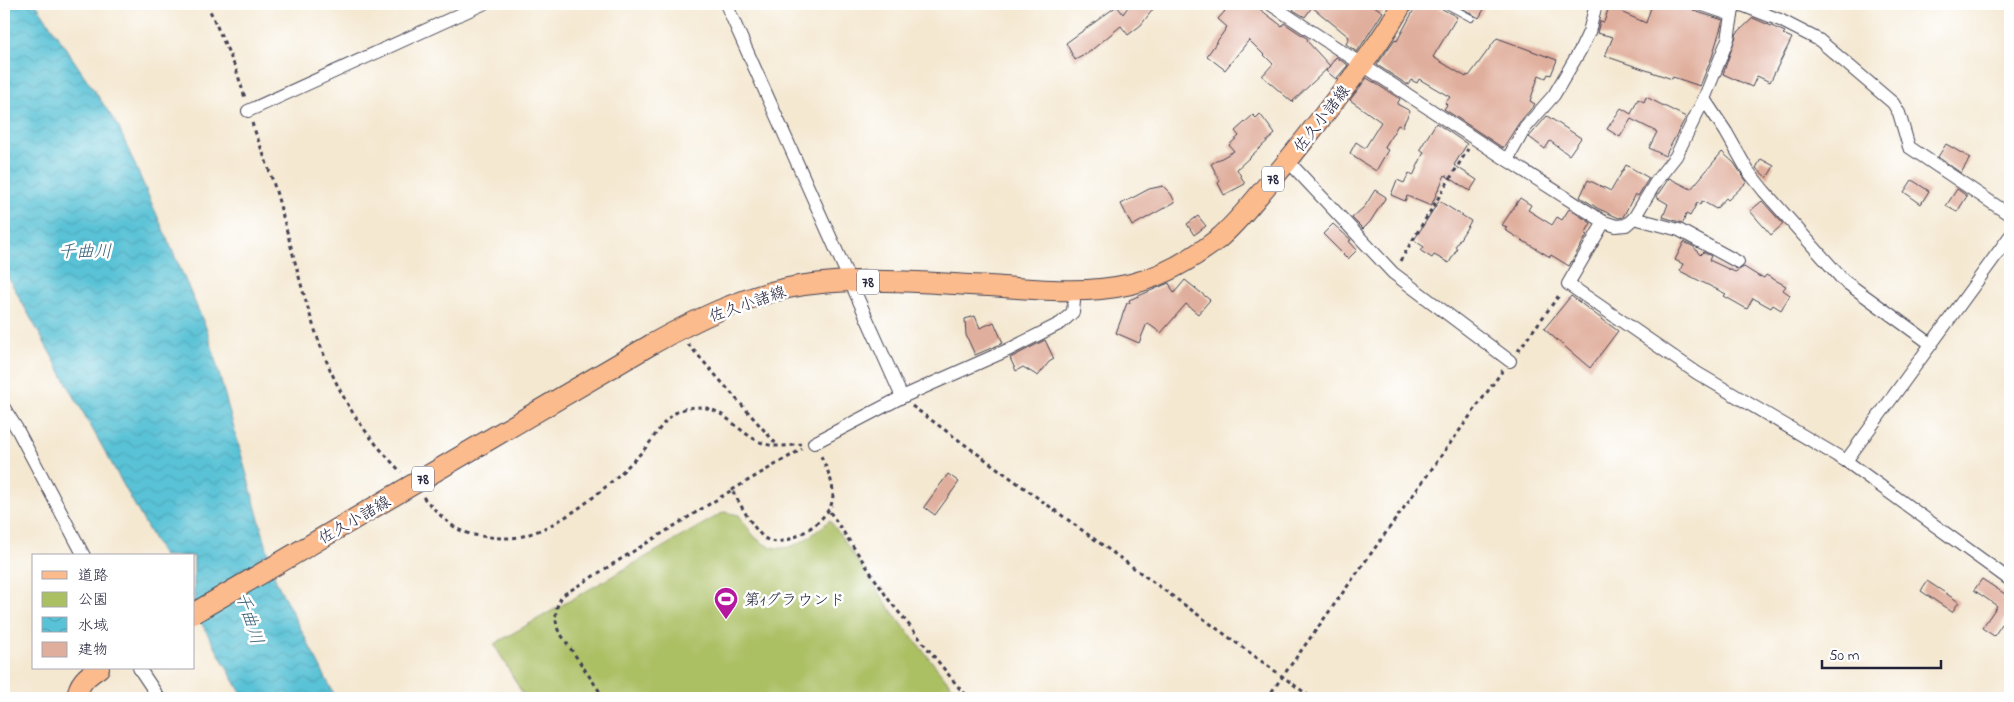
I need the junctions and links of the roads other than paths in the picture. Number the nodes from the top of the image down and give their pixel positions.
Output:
1 (482, 4) edge
2 (726, 4) edge
3 (1270, 4) edge
4 (1402, 4) edge
5 (1445, 4) edge
6 (1596, 4) edge
7 (1700, 4) edge
8 (1739, 4) edge
9 (466, 7) edge
10 (1733, 9) edge
11 (1471, 18) dead end
12 (1362, 66) junction
13 (1704, 99) junction
14 (248, 111) road end
15 (1506, 160) junction
16 (1288, 161) junction
17 (2010, 216) edge
18 (1634, 218) junction
19 (1604, 222) junction
20 (2010, 236) edge
21 (1738, 262) dead end
22 (849, 282) junction
23 (1075, 290) junction
24 (1931, 344) junction
25 (1510, 361) road end
26 (902, 397) junction
27 (4, 408) edge
28 (814, 443) road end
29 (1846, 460) junction
30 (83, 554) edge
31 (2010, 580) edge
32 (195, 612) edge
33 (96, 670) edge
34 (140, 670) edge
35 (77, 698) edge
36 (159, 698) edge

1 - 9 street
2 - 22 street
3 - 12 street
4 - 12 main road, 佐久小諸線 / 78
5 - 11 lane
6 - 15 street
7 - 10 street
8 - 17 street
9 - 14 street
10 - 13 street
12 - 15 street
12 - 16 main road, 佐久小諸線 / 78
13 - 18 street
13 - 24 street
15 - 19 street
16 - 23 main road, 佐久小諸線 / 78
16 - 25 street
18 - 19 street
18 - 21 street
19 - 29 street
20 - 24 street
22 - 23 main road, 佐久小諸線 / 78
22 - 26 street
22 - 32 main road, 佐久小諸線 / 78, bridge
23 - 26 street
24 - 29 street
26 - 28 street
27 - 30 street
29 - 31 street
33 - 35 main road
34 - 36 street

